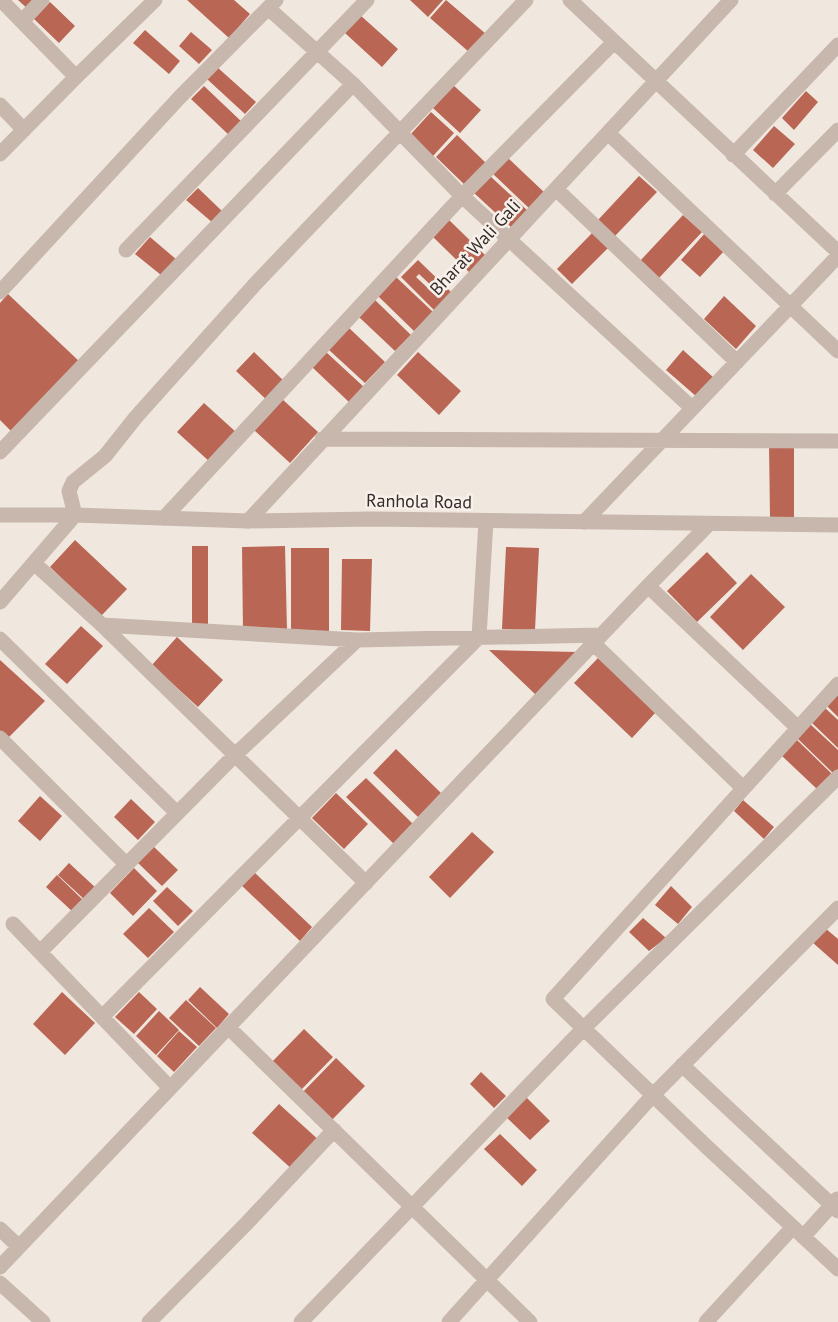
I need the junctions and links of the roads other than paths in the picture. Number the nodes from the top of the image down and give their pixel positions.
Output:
1 (1, 0) edge
2 (42, 0) edge
3 (155, 0) edge
4 (367, 0) edge
5 (526, 0) edge
6 (570, 0) edge
7 (731, 0) edge
8 (272, 4) edge
9 (22, 21) junction
10 (614, 42) junction
11 (838, 45) edge
12 (317, 52) junction
13 (76, 76) junction
14 (657, 82) junction
15 (352, 84) junction
16 (0, 105) edge
17 (24, 130) junction
18 (838, 130) edge
19 (398, 132) junction
20 (608, 133) junction
21 (0, 154) edge
22 (733, 154) junction
23 (556, 189) junction
24 (775, 194) junction
25 (462, 196) junction
26 (509, 239) junction
27 (126, 250) dead end
28 (838, 254) edge
29 (0, 292) edge
30 (790, 306) junction
31 (838, 351) edge
32 (736, 362) junction
33 (693, 408) junction
34 (322, 439) junction
35 (661, 441) junction
36 (838, 441) edge
37 (0, 453) edge
38 (0, 515) edge
39 (75, 515) junction
40 (164, 518) junction
41 (248, 520) junction
42 (486, 521) junction
43 (584, 522) junction
44 (710, 524) junction
45 (838, 525) edge
46 (34, 563) junction
47 (648, 586) junction
48 (0, 602) edge
49 (102, 625) junction
50 (479, 637) junction
51 (0, 639) edge
52 (597, 639) junction
53 (357, 640) junction
54 (838, 684) edge
55 (798, 728) junction
56 (0, 738) edge
57 (235, 755) junction
58 (838, 777) edge
59 (743, 788) junction
60 (177, 813) junction
61 (300, 819) junction
62 (127, 865) junction
63 (366, 883) junction
64 (838, 908) edge
65 (13, 924) dead end
66 (40, 952) junction
67 (103, 1016) junction
68 (228, 1027) junction
69 (583, 1029) junction
70 (682, 1065) junction
71 (170, 1088) junction
72 (653, 1095) junction
73 (334, 1130) junction
74 (836, 1205) edge
75 (412, 1207) junction
76 (0, 1229) edge
77 (798, 1232) junction
78 (19, 1247) junction
79 (0, 1267) edge
80 (838, 1269) edge
81 (487, 1281) junction
82 (0, 1282) edge
83 (43, 1322) edge
84 (149, 1322) edge
85 (301, 1322) edge
86 (449, 1322) edge
87 (530, 1322) edge
88 (706, 1322) edge

1 - 9 street
2 - 9 street
3 - 13 street
4 - 12 street
5 - 19 street
6 - 10 street
7 - 14 street, Bharat Wali Gali
8 - 12 street
8 - 29 street
9 - 13 street
10 - 14 street
10 - 25 street
11 - 22 street
12 - 15 street
12 - 27 street
13 - 17 street
14 - 20 street, Bharat Wali Gali
14 - 22 street
15 - 19 street
15 - 37 street
16 - 17 street
17 - 21 street
18 - 24 street
19 - 25 street
19 - 39 street
20 - 23 street, Bharat Wali Gali
20 - 30 street
22 - 24 street
23 - 26 street, Bharat Wali Gali
23 - 32 street
24 - 28 street
25 - 26 street
25 - 40 street
26 - 33 street
26 - 34 street, Bharat Wali Gali
28 - 30 street
30 - 31 street
30 - 32 street
32 - 33 street
33 - 35 street
34 - 35 street
34 - 41 street, Bharat Wali Gali
35 - 36 street
35 - 43 street
38 - 39 street, Ranhola Road
39 - 40 street, Ranhola Road
39 - 46 street
40 - 41 street, Ranhola Road
41 - 42 street, Ranhola Road
42 - 43 street, Ranhola Road
42 - 50 street
43 - 44 street, Ranhola Road
44 - 45 street, Ranhola Road
44 - 47 street
46 - 48 street
46 - 49 street
47 - 52 street
47 - 55 street
49 - 53 street
49 - 57 street
50 - 52 street
50 - 53 street
50 - 61 street
51 - 60 street
52 - 59 street
52 - 63 street
53 - 57 street
54 - 55 street
55 - 59 street
56 - 62 street
57 - 60 street
57 - 61 street
58 - 69 street
59 - 69 street
60 - 62 street
61 - 63 street
61 - 67 street
62 - 66 street
63 - 68 street
64 - 70 street
65 - 66 street
66 - 67 street
67 - 71 street
68 - 71 street
68 - 73 street
69 - 72 street
69 - 75 street
70 - 72 street
70 - 74 street
71 - 78 street
72 - 77 street
72 - 81 street
73 - 75 street
73 - 84 street
74 - 77 street
75 - 81 street
75 - 85 street
76 - 78 street
77 - 80 street
77 - 88 street
78 - 79 street
81 - 86 street
81 - 87 street
82 - 83 street

